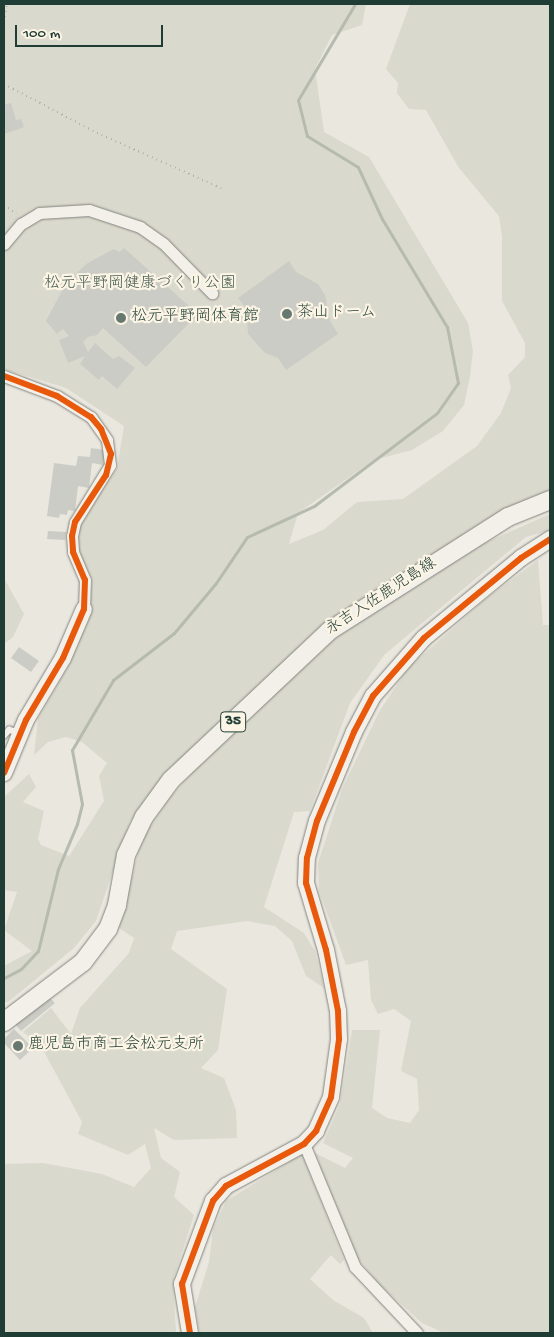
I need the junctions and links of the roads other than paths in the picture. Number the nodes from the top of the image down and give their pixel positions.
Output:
1 (4, 244) edge
2 (212, 293) dead end
3 (4, 376) edge
4 (550, 500) edge
5 (550, 539) edge
6 (84, 608) joint
7 (21, 733) junction
8 (4, 736) edge
9 (4, 773) edge
10 (4, 1022) edge
11 (304, 1144) junction
12 (190, 1333) edge
13 (417, 1333) edge

1 - 2 street
3 - 6 street
4 - 10 main road, 永吉入佐鹿児島線 / 35
5 - 11 street
6 - 7 street
7 - 8 lane
7 - 9 street
11 - 12 street
11 - 13 street

